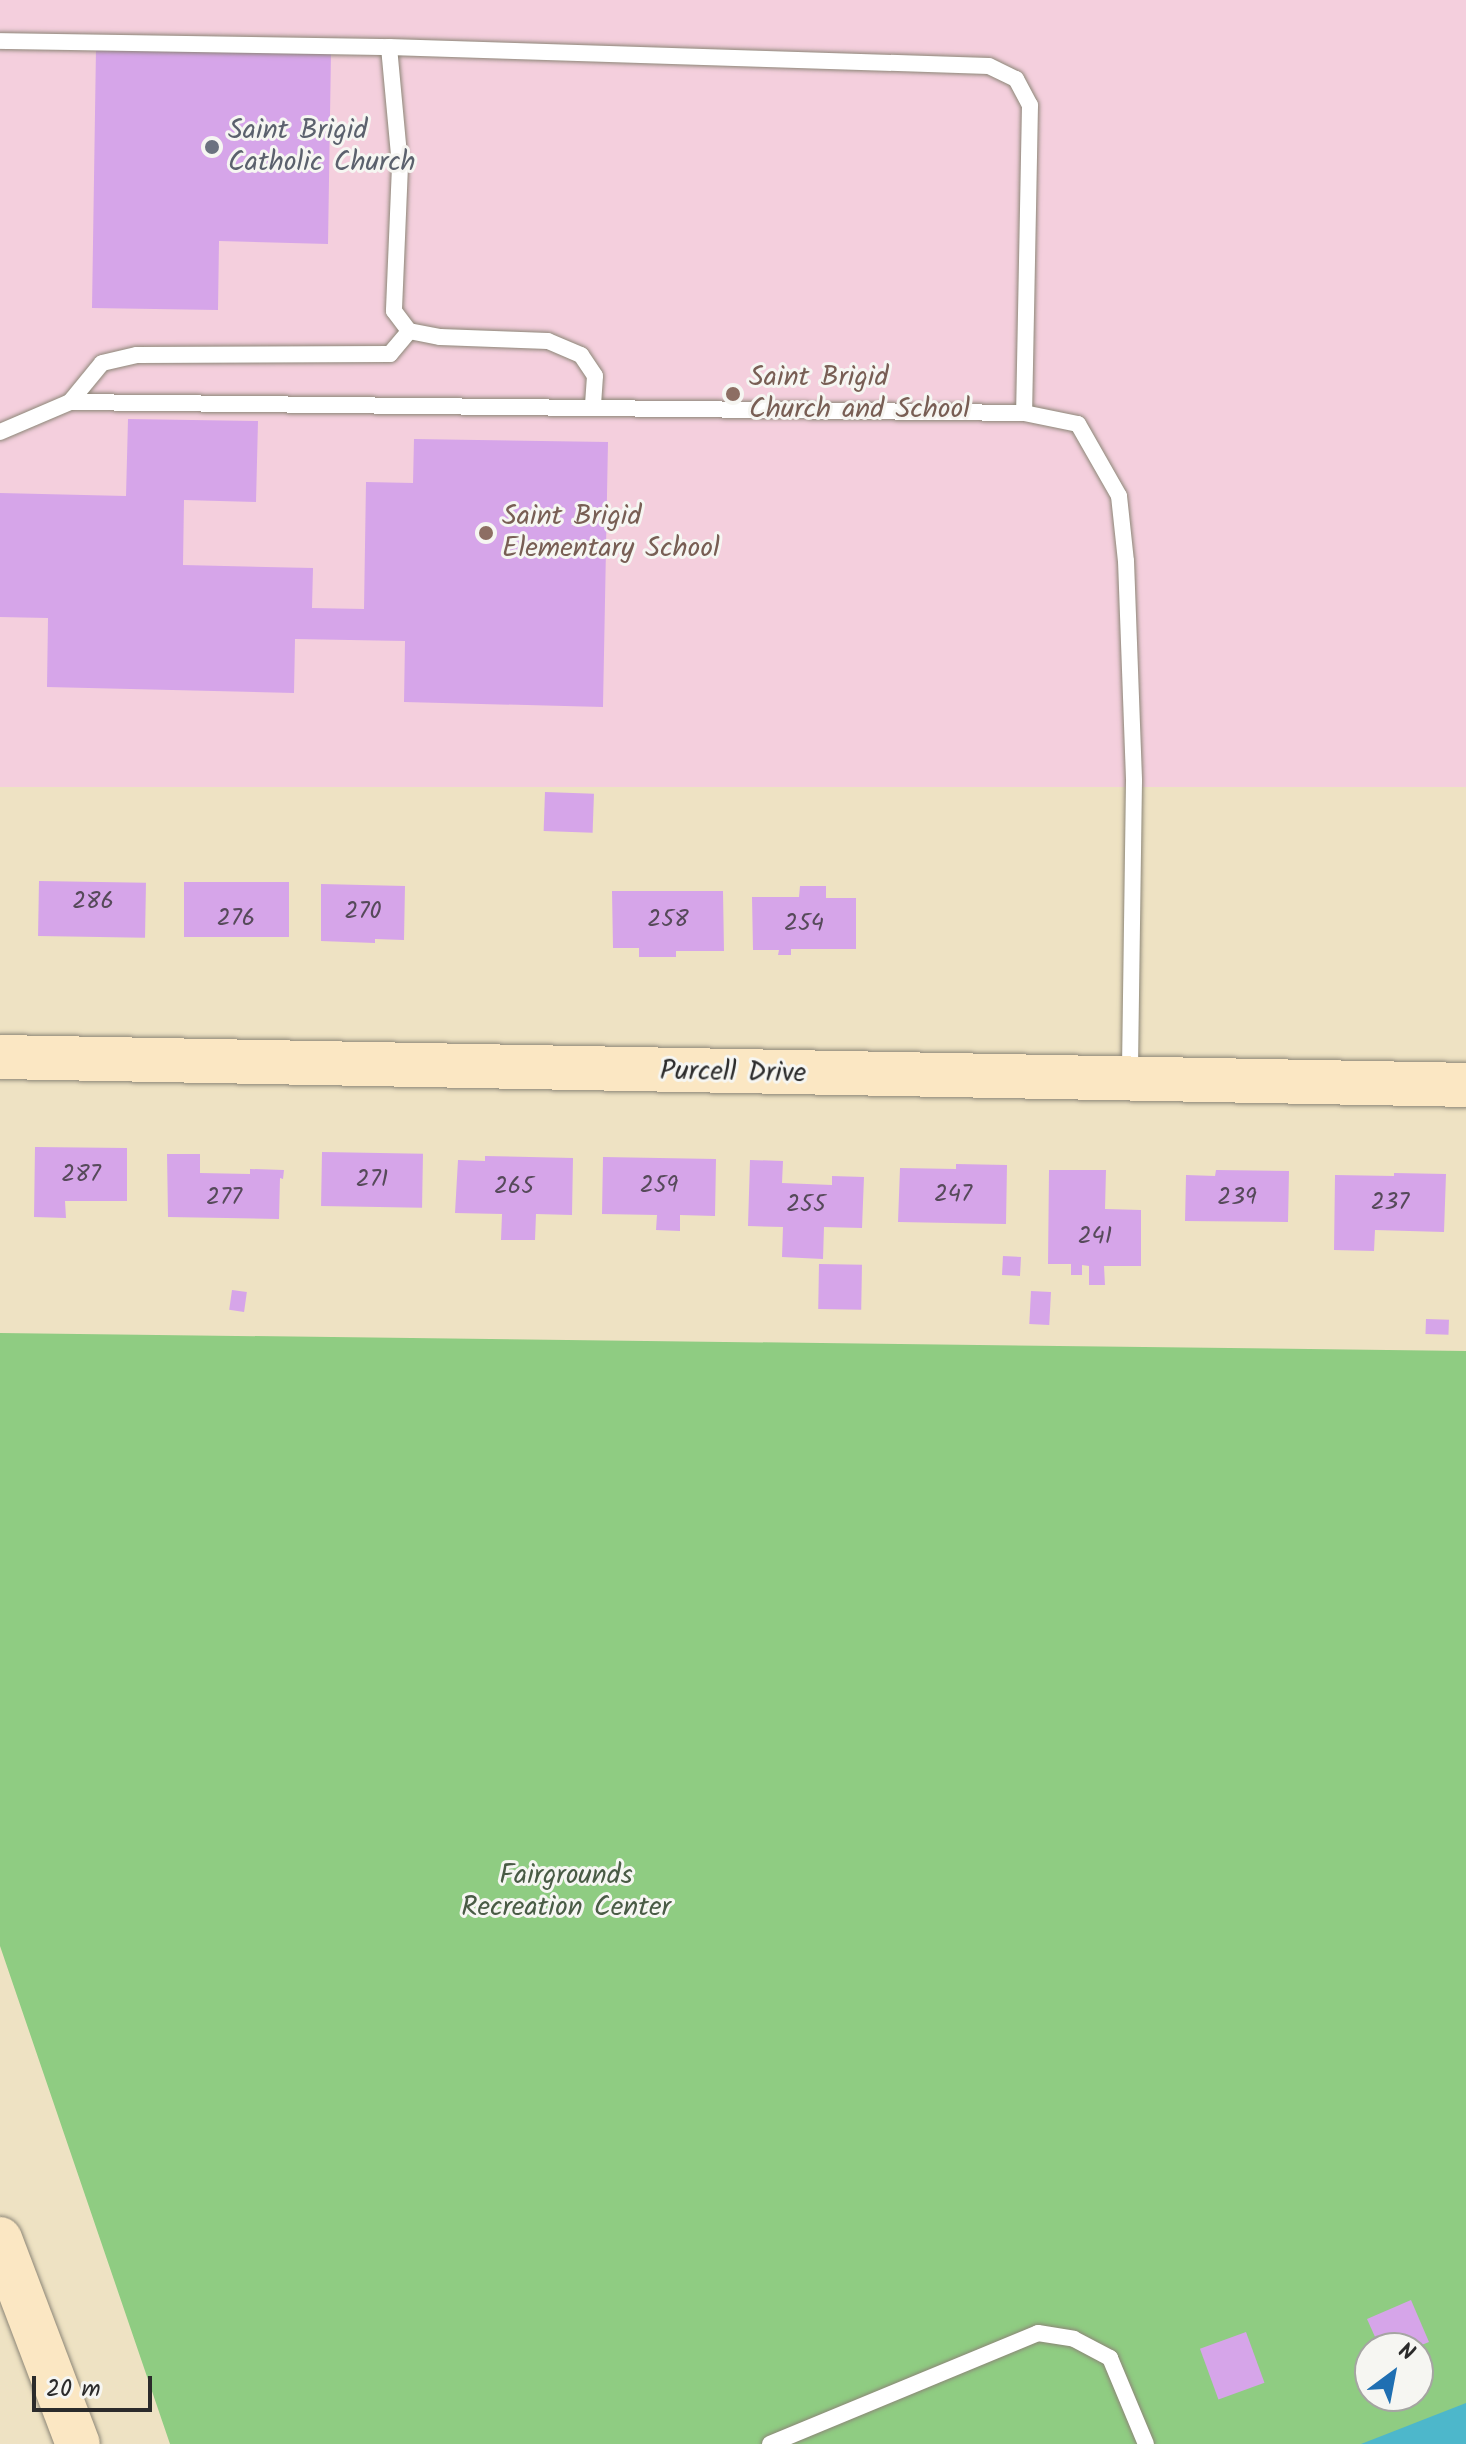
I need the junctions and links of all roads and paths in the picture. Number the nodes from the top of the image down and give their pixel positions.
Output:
1 (0, 41) edge
2 (389, 47) junction
3 (409, 331) junction
4 (70, 402) junction
5 (593, 408) junction
6 (1024, 413) junction
7 (0, 432) edge
8 (0, 1057) edge
9 (1130, 1079) junction
10 (1466, 1085) edge
11 (0, 2239) edge
12 (78, 2444) edge
13 (770, 2444) edge
14 (1146, 2444) edge

1 - 2 lane
2 - 3 lane
2 - 6 lane
3 - 4 lane
3 - 5 lane
4 - 5 lane
4 - 7 lane
5 - 6 lane
6 - 9 lane
8 - 9 street, Purcell Drive
9 - 10 street, Purcell Drive
11 - 12 street
13 - 14 lane

